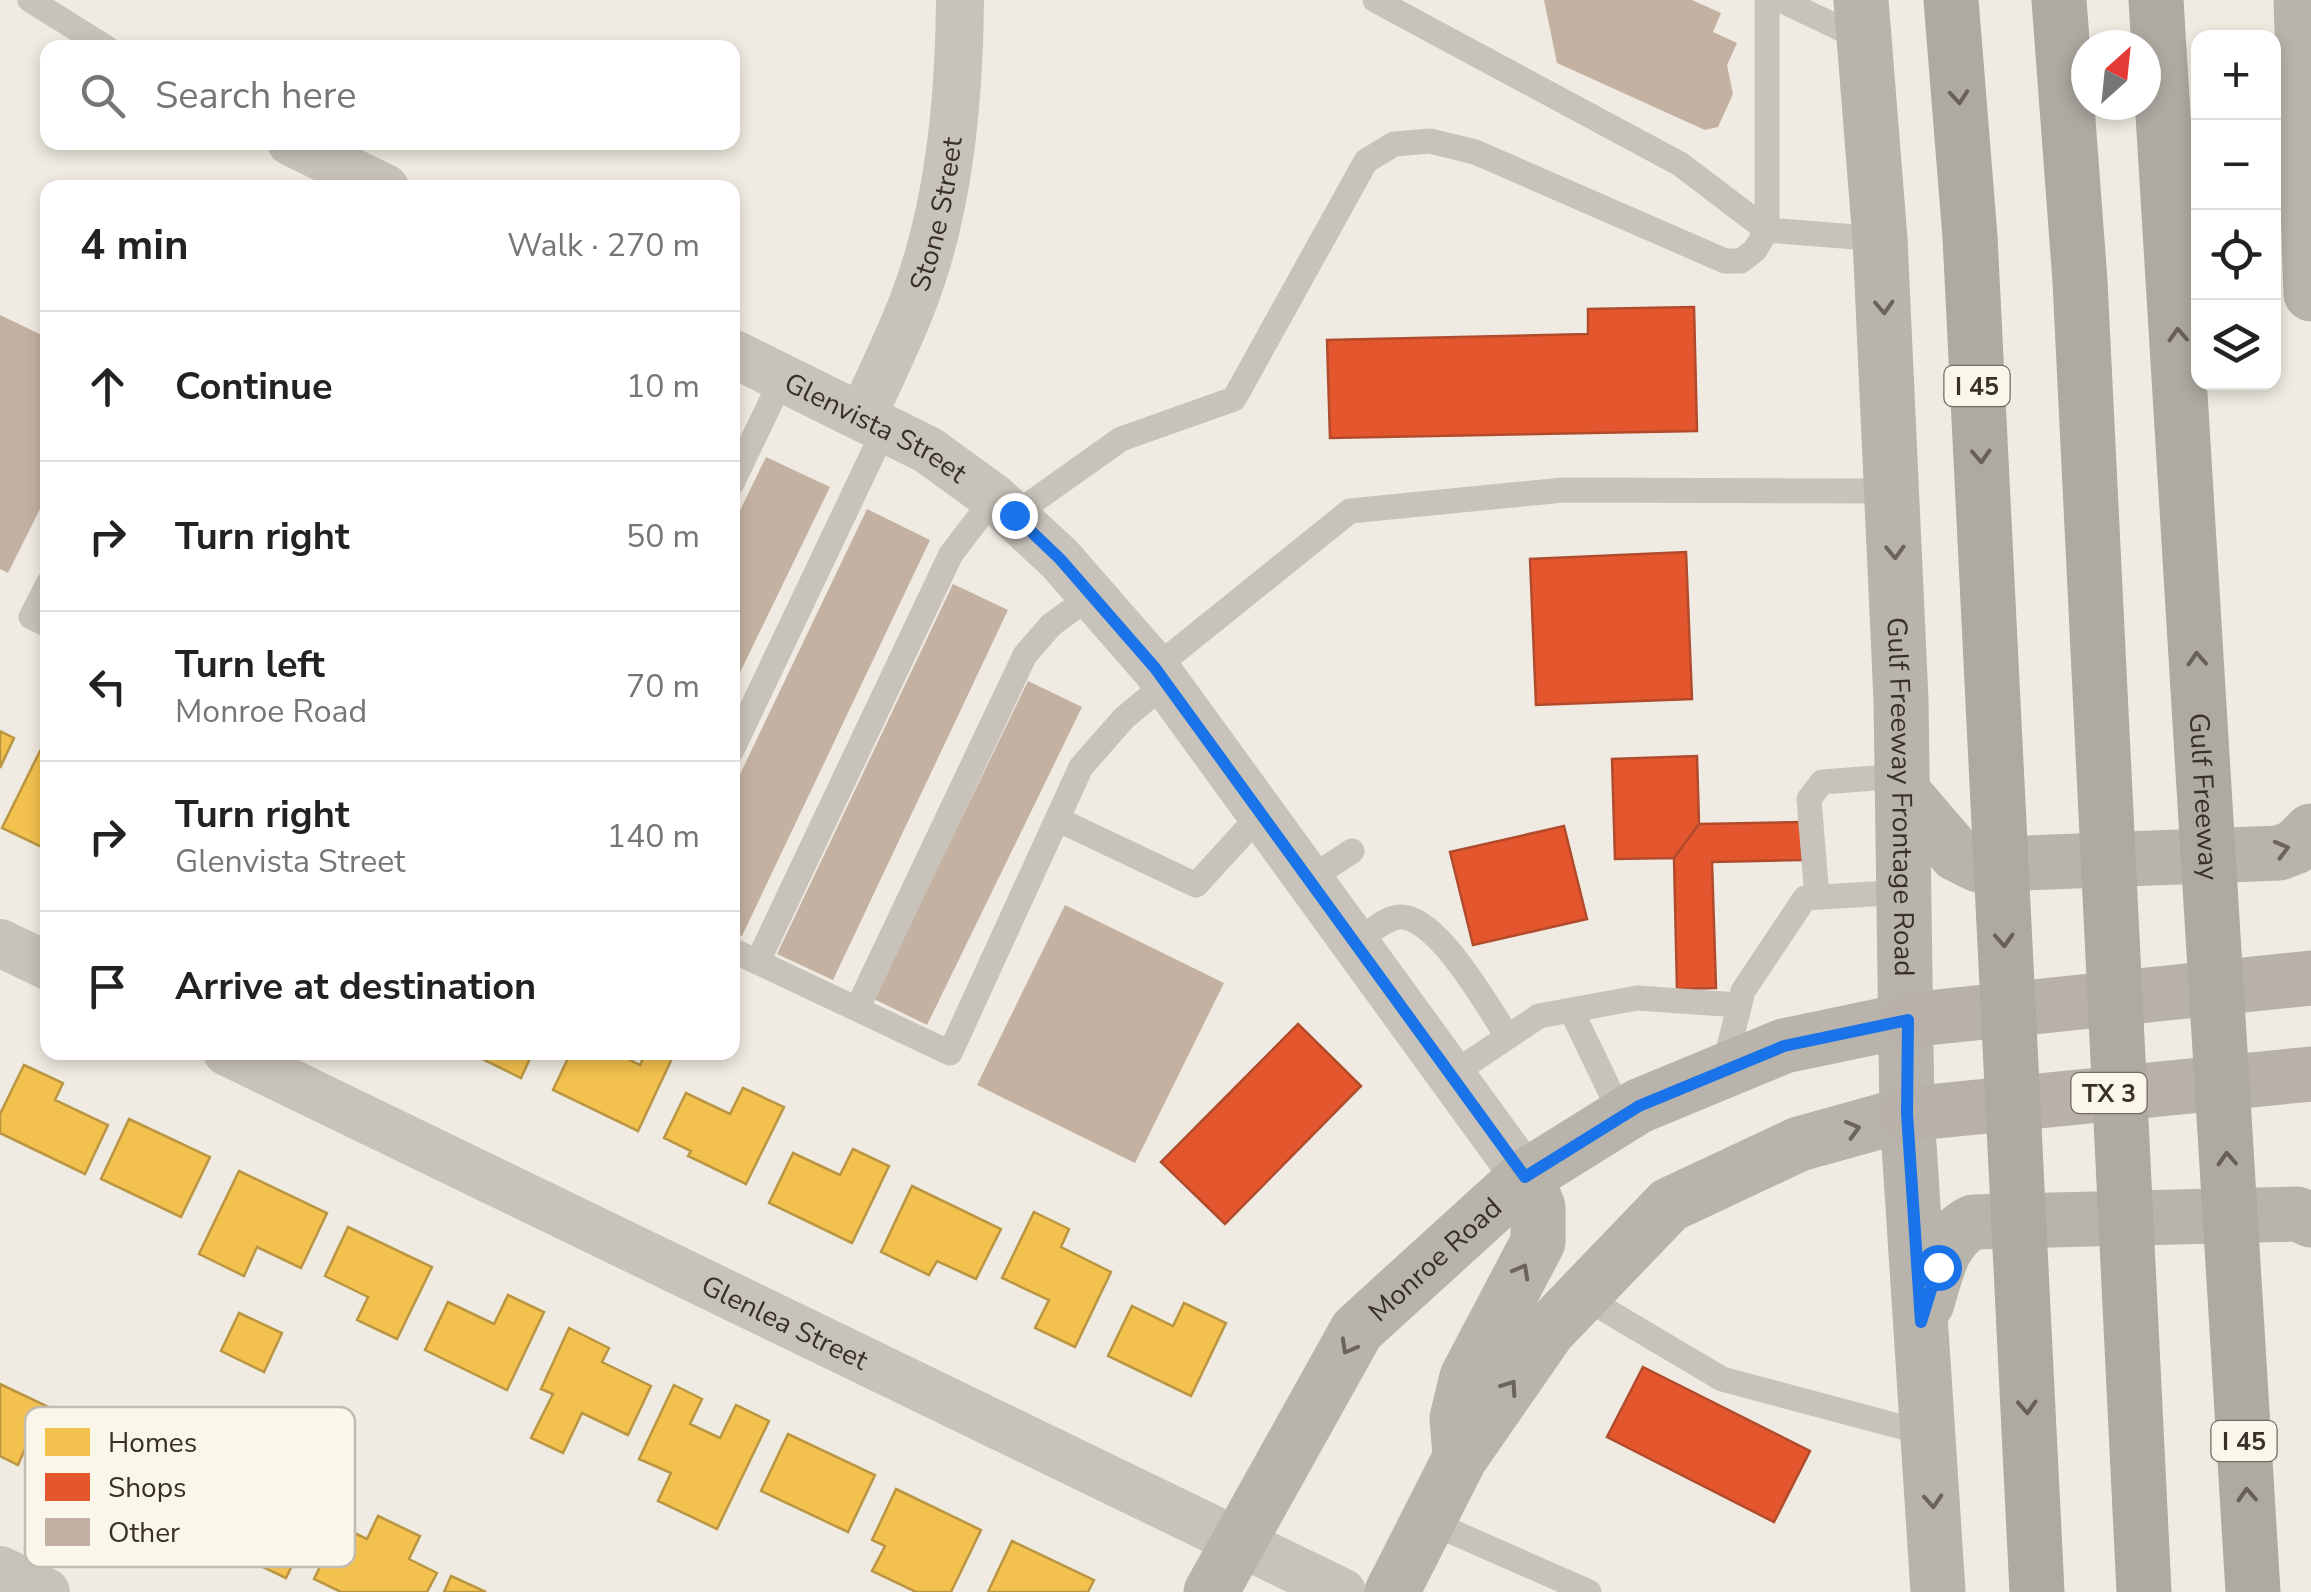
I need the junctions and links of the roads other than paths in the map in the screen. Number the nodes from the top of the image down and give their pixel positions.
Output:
1 (30, 0) edge
2 (960, 0) edge
3 (1376, 0) edge
4 (1768, 0) edge
5 (1782, 0) edge
6 (1951, 0) edge
7 (2060, 0) edge
8 (2156, 0) edge
9 (2301, 0) edge
10 (1862, 20) edge
11 (95, 40) edge
12 (2307, 78) edge
13 (308, 150) edge
14 (369, 180) edge
15 (2310, 214) edge
16 (1767, 230) junction
17 (1880, 238) junction
18 (2311, 294) edge
19 (740, 357) edge
20 (783, 377) junction
21 (875, 420) junction
22 (740, 467) edge
23 (1892, 491) junction
24 (1004, 507) junction
25 (1092, 595) junction
26 (40, 599) edge
27 (40, 621) edge
28 (1160, 676) junction
29 (740, 732) edge
30 (1903, 784) junction
31 (1260, 815) junction
32 (1057, 820) junction
33 (2311, 831) edge
34 (1352, 852) dead end
35 (1307, 881) junction
36 (1905, 892) junction
37 (1816, 897) junction
38 (0, 943) edge
39 (1354, 944) junction
40 (740, 954) edge
41 (40, 962) edge
42 (758, 962) junction
43 (2311, 978) edge
44 (1740, 1005) junction
45 (857, 1009) junction
46 (1572, 1010) junction
47 (1908, 1020) junction
48 (1508, 1037) junction
49 (244, 1060) edge
50 (1723, 1071) junction
51 (2311, 1074) edge
52 (1450, 1075) junction
53 (1907, 1114) junction
54 (1622, 1116) junction
55 (1525, 1177) junction
56 (2311, 1220) edge
57 (1582, 1296) junction
58 (1921, 1322) junction
59 (1928, 1434) junction
60 (1460, 1458) junction
61 (1428, 1521) junction
62 (1239, 1540) junction
63 (0, 1570) edge
64 (46, 1592) edge
65 (1211, 1592) edge
66 (1342, 1592) edge
67 (1392, 1592) edge
68 (1589, 1592) edge
69 (1938, 1592) edge
70 (2037, 1592) edge
71 (2144, 1592) edge
72 (2253, 1592) edge

1 - 11 lane
2 - 21 street, Stone Street
3 - 16 lane
4 - 16 lane
5 - 10 lane
6 -> 70 highway, I 45
7 - 71 highway
72 -> 8 highway, Gulf Freeway / I 45
9 - 12 main road
10 - 17 main road, Gulf Freeway Frontage Road
12 - 15 main road
13 - 14 street
15 - 18 main road
16 - 17 lane
16 - 24 lane
17 -> 23 main road, Gulf Freeway Frontage Road
19 - 20 street, Glenvista Street
20 - 21 street, Glenvista Street
20 - 22 lane
21 - 24 street, Glenvista Street
21 - 29 lane
23 - 28 lane
23 -> 30 main road, Gulf Freeway Frontage Road
24 - 25 street, Glenvista Street
24 - 42 lane
25 - 28 street, Glenvista Street
25 - 45 lane
26 - 27 lane
28 - 31 street, Glenvista Street
28 - 32 lane
30 -> 33 main road
30 - 36 main road, Gulf Freeway Frontage Road
30 - 37 lane
31 - 32 lane
31 - 35 street, Glenvista Street
32 - 45 lane
34 - 35 lane
35 - 39 street, Glenvista Street
36 - 37 lane
36 - 47 main road, Gulf Freeway Frontage Road
37 - 44 lane
38 - 41 street
39 - 48 lane
39 - 52 street, Glenvista Street
40 - 42 lane
42 - 45 lane
43 - 47 main road, Monroe Road
44 - 46 lane
44 - 50 lane
46 - 48 lane
46 - 54 lane
47 - 50 main road, Monroe Road
47 - 53 main road, Gulf Freeway Frontage Road
48 - 52 lane
49 - 62 street, Glenlea Street
50 - 54 main road, Monroe Road
51 - 53 main road, TX 3
52 - 55 street, Glenvista Street
57 -> 53 main road
53 - 58 main road, Gulf Freeway Frontage Road
54 - 55 main road, Monroe Road
60 -> 55 main road
55 -> 62 main road, Monroe Road
56 - 58 main road
57 - 59 lane
60 -> 57 main road
58 - 59 main road, Gulf Freeway Frontage Road
59 -> 69 main road, Gulf Freeway Frontage Road
60 - 61 main road
61 - 67 main road
61 - 68 lane
62 - 65 main road, Monroe Road
62 - 66 street, Glenlea Street
63 - 64 street

